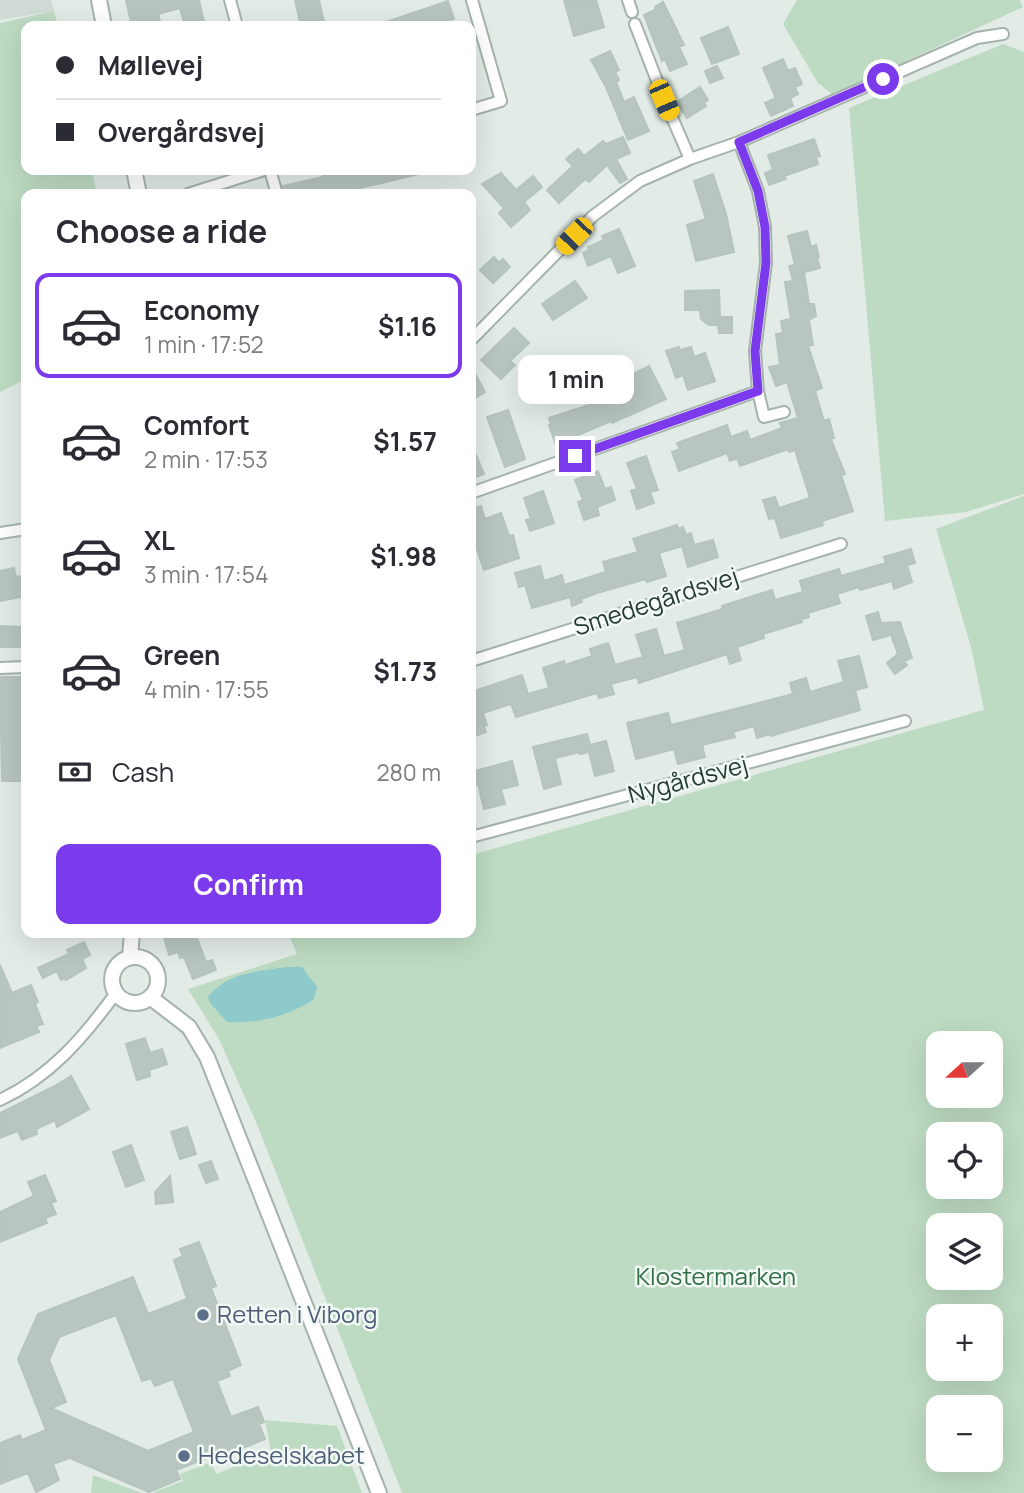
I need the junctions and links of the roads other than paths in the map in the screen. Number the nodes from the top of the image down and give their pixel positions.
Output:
1 (99, 0) edge
2 (230, 0) edge
3 (472, 0) edge
4 (103, 21) edge
5 (236, 21) edge
6 (635, 24) dead end
7 (1003, 34) dead end
8 (476, 108) edge
9 (739, 142) junction
10 (690, 159) junction
11 (248, 175) edge
12 (204, 189) edge
13 (476, 335) edge
14 (758, 391) junction
15 (784, 412) dead end
16 (476, 491) edge
17 (21, 530) edge
18 (0, 533) edge
19 (841, 544) dead end
20 (476, 659) edge
21 (21, 667) edge
22 (0, 668) edge
23 (905, 721) dead end
24 (476, 836) edge
25 (132, 938) edge
26 (130, 957) junction
27 (116, 993) junction
28 (150, 997) junction
29 (0, 1100) edge
30 (379, 1493) edge

1 - 4 street
2 - 5 street
3 - 8 street
6 - 10 street
7 - 9 street
9 - 10 street
9 - 14 street
10 - 13 street
11 - 12 street
14 - 15 street
14 - 16 street
17 - 18 street
19 - 20 street, Smedegårdsvej
21 - 22 street
23 - 24 street, Nygårdsvej
25 - 26 street
26 - 27 street
26 - 28 street
27 - 28 street
27 - 29 street
28 - 30 street

